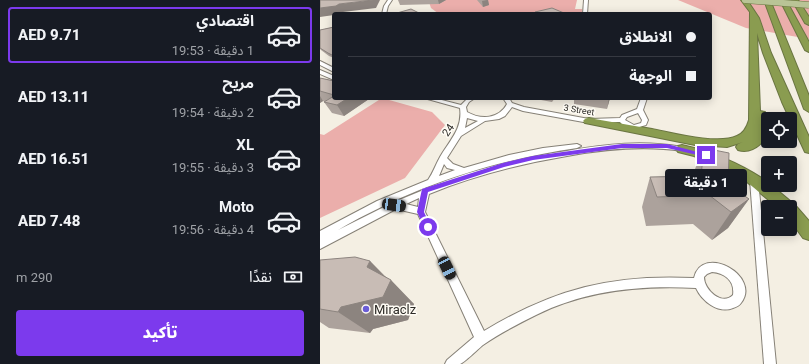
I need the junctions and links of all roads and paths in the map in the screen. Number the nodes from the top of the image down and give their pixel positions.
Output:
1 (390, 0) edge
2 (586, 0) edge
3 (744, 0) edge
4 (757, 0) edge
5 (767, 0) edge
6 (783, 0) edge
7 (795, 0) edge
8 (809, 5) edge
9 (384, 12) edge
10 (585, 12) edge
11 (753, 13) junction
12 (809, 23) edge
13 (785, 49) junction
14 (809, 50) edge
15 (320, 62) edge
16 (332, 69) edge
17 (320, 72) edge
18 (332, 77) edge
19 (755, 84) junction
20 (433, 100) edge
21 (469, 100) edge
22 (507, 100) edge
23 (643, 100) edge
24 (809, 109) edge
25 (463, 110) junction
26 (640, 110) junction
27 (484, 119) junction
28 (622, 120) junction
29 (589, 121) junction
30 (459, 136) junction
31 (681, 146) junction
32 (809, 148) edge
33 (443, 158) junction
34 (465, 170) junction
35 (754, 180) junction
36 (431, 182) junction
37 (425, 191) junction
38 (780, 200) edge
39 (394, 205) junction
40 (421, 212) junction
41 (797, 218) edge
42 (809, 233) edge
43 (320, 236) edge
44 (320, 245) edge
45 (699, 283) dead end
46 (481, 339) junction
47 (451, 364) edge
48 (770, 364) edge

1 - 9 street
2 - 10 street
3 - 8 main road, bridge
3 - 11 highway
4 - 13 highway
5 - 13 highway
6 - 14 highway
7 - 12 highway
11 - 19 highway
11 - 32 highway
13 - 24 highway
15 - 16 street
17 - 18 street
19 - 29 highway
19 - 31 highway
20 - 25 street
21 - 25 street
22 - 27 street
22 - 29 street, 3 Street
23 - 26 street, 3 Street
25 - 27 street
25 - 30 street, 24
26 - 28 street, 3 Street
26 - 28 street, 3 Street
27 - 30 street
28 - 29 street, 3 Street
30 - 33 street, 24
31 - 34 street
31 - 35 highway
31 - 37 street
33 - 34 street
33 - 36 street, 24
34 - 36 street
35 - 38 highway
35 - 48 street
36 - 43 street
37 - 39 street
37 - 40 street
39 - 40 street
39 - 44 street
40 - 46 street
41 - 42 highway
45 - 46 street
46 - 47 street

